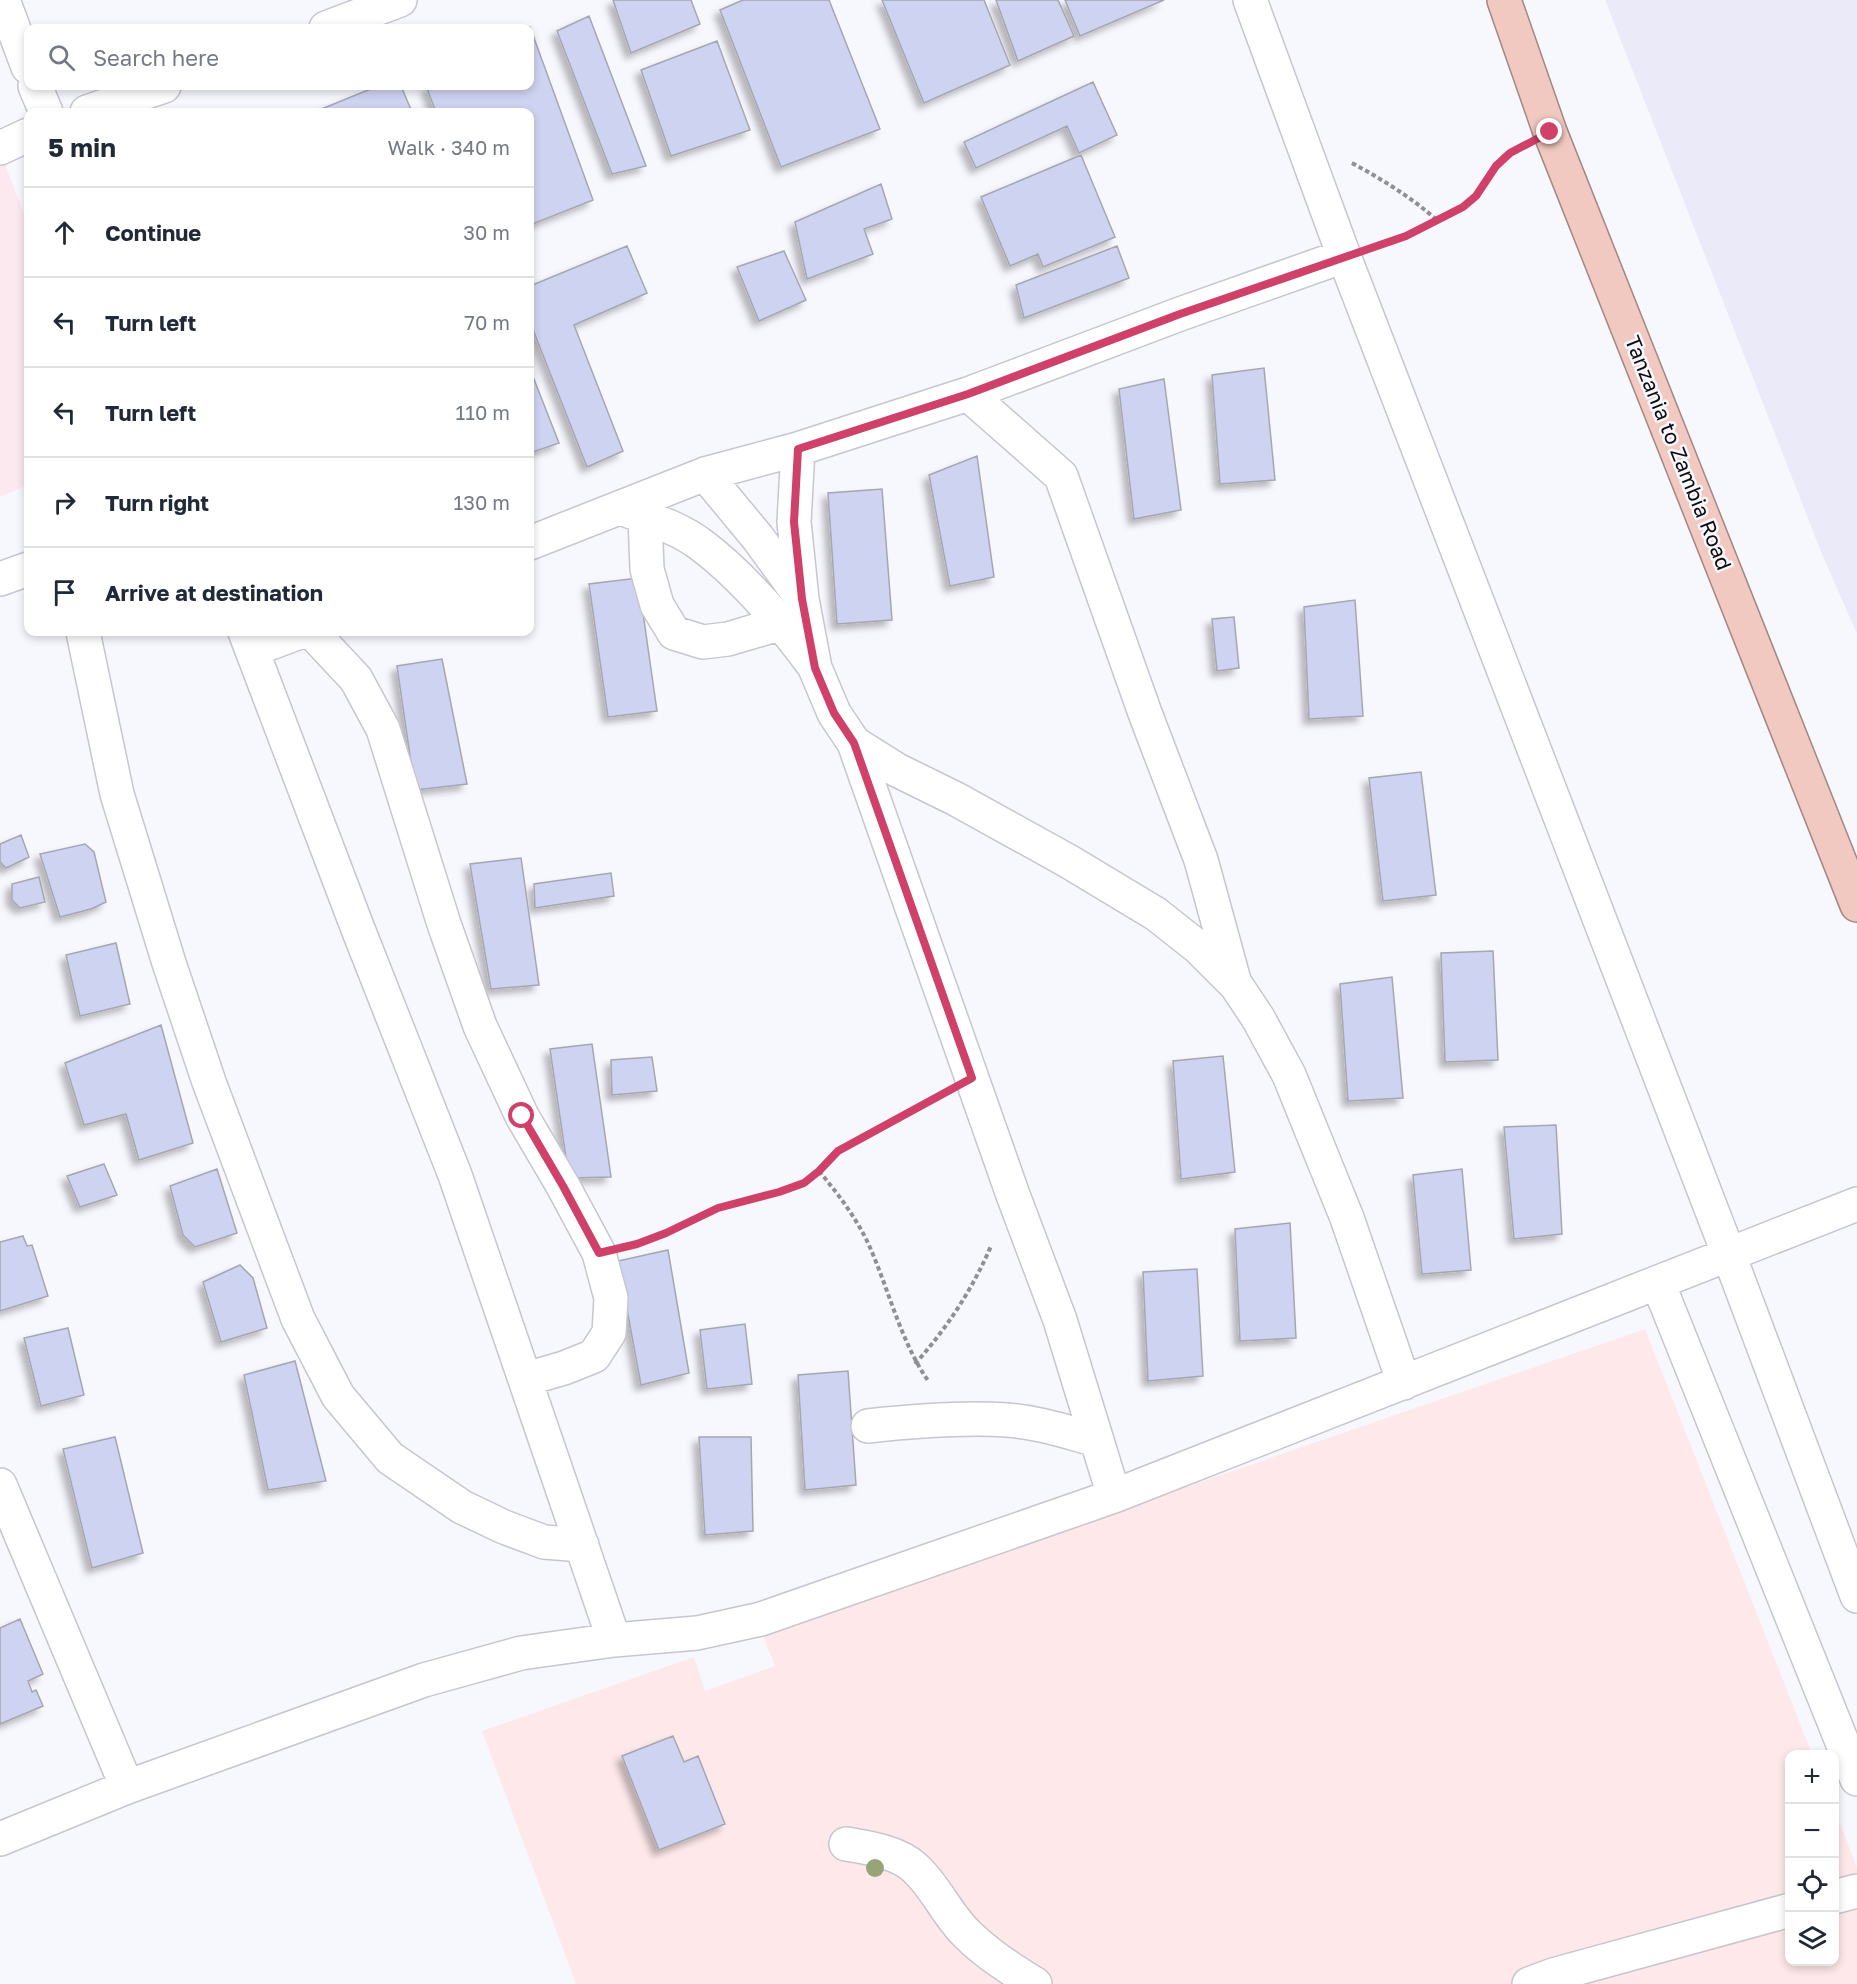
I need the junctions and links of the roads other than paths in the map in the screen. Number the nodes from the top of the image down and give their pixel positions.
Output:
1 (3, 0) edge
2 (400, 0) edge
3 (1250, 0) edge
4 (1504, 0) edge
5 (337, 24) edge
6 (24, 56) edge
7 (37, 90) edge
8 (152, 90) edge
9 (43, 108) edge
10 (99, 108) edge
11 (24, 137) edge
12 (0, 148) edge
13 (1344, 256) junction
14 (968, 394) junction
15 (798, 449) junction
16 (705, 474) junction
17 (633, 513) junction
18 (534, 542) edge
19 (24, 570) edge
20 (0, 579) edge
21 (802, 599) junction
22 (782, 623) junction
23 (83, 636) edge
24 (277, 636) edge
25 (316, 636) edge
26 (248, 641) edge
27 (815, 668) junction
28 (854, 743) junction
29 (1857, 905) edge
30 (1236, 985) junction
31 (1857, 1204) edge
32 (1729, 1255) junction
33 (1658, 1283) junction
34 (526, 1379) junction
35 (1404, 1383) junction
36 (868, 1426) dead end
37 (1097, 1440) junction
38 (0, 1485) edge
39 (1114, 1496) junction
40 (582, 1545) junction
41 (1857, 1596) edge
42 (614, 1640) junction
43 (1857, 1779) edge
44 (126, 1786) junction
45 (0, 1839) edge
46 (846, 1844) dead end
47 (1857, 1891) edge
48 (1839, 1896) edge
49 (1785, 1911) edge
50 (1035, 1984) edge
51 (1529, 1984) edge

1 - 6 street
2 - 5 street
3 - 13 street
4 - 29 highway, Tanzania to Zambia Road
7 - 9 street
8 - 10 street
11 - 12 street
13 - 14 street
13 - 32 street
14 - 15 street
14 - 30 street
15 - 16 street
15 - 21 street
16 - 17 street
16 - 21 street
17 - 18 street
17 - 22 street
17 - 22 street
19 - 20 street
21 - 27 street
22 - 27 street
23 - 40 street
24 - 26 street
25 - 34 street
26 - 34 street
27 - 28 street
28 - 30 street
28 - 37 street
30 - 35 street
31 - 32 street
32 - 33 street
32 - 41 street
33 - 35 street
33 - 43 street
34 - 40 street
35 - 39 street
36 - 37 street
37 - 39 street
38 - 44 street
39 - 42 street
40 - 42 street
42 - 44 street
44 - 45 street
46 - 50 street
47 - 48 street
49 - 51 street

